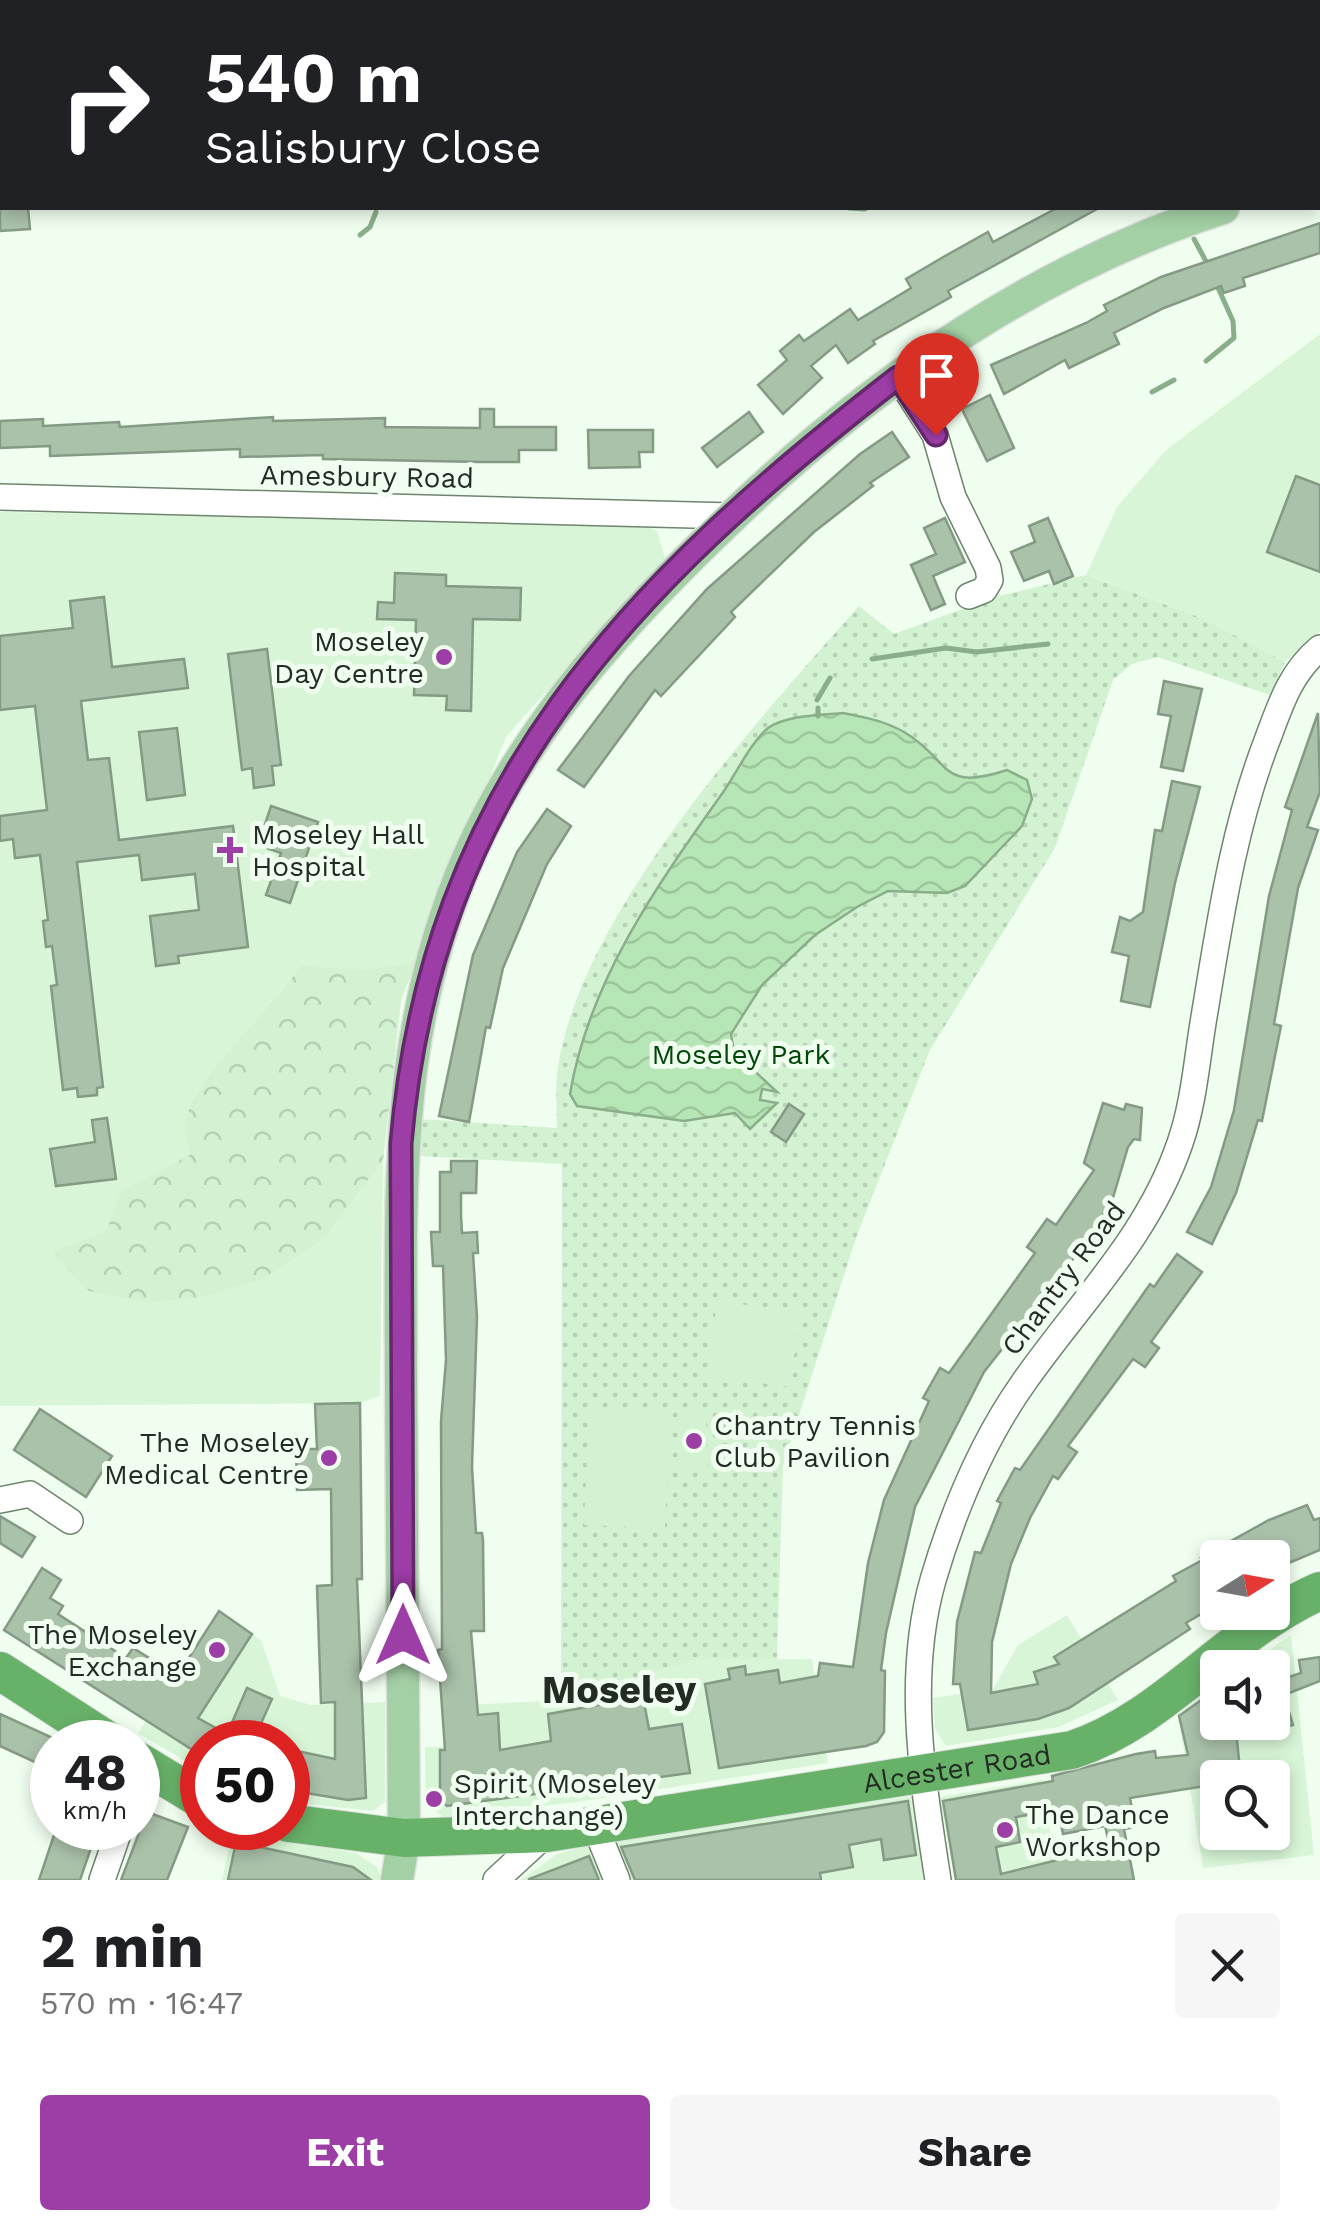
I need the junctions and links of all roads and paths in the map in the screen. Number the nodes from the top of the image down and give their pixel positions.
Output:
1 (1218, 210) edge
2 (898, 377) junction
3 (0, 497) edge
4 (732, 516) junction
5 (969, 596) dead end
6 (1320, 648) edge
7 (0, 1500) edge
8 (70, 1521) dead end
9 (1320, 1591) edge
10 (0, 1670) edge
11 (76, 1720) edge
12 (922, 1776) junction
13 (595, 1826) junction
14 (310, 1830) edge
15 (547, 1833) junction
16 (310, 1842) edge
17 (112, 1850) edge
18 (405, 1862) edge
19 (102, 1880) edge
20 (496, 1880) edge
21 (616, 1880) edge
22 (938, 1880) edge

1 - 2 main road
2 - 4 main road
2 - 5 street
3 - 4 street, Amesbury Road
4 - 18 main road
6 - 12 street, Chantry Road
7 - 8 street
9 - 12 highway, Alcester Road
10 - 11 highway
12 - 13 highway, Alcester Road
12 - 22 street, Chantry Road
13 - 15 highway, Alcester Road
13 - 21 street
14 - 18 highway, Alcester Road
15 - 18 highway, Alcester Road
15 - 20 street
16 - 18 highway, Alcester Road
17 - 19 street

